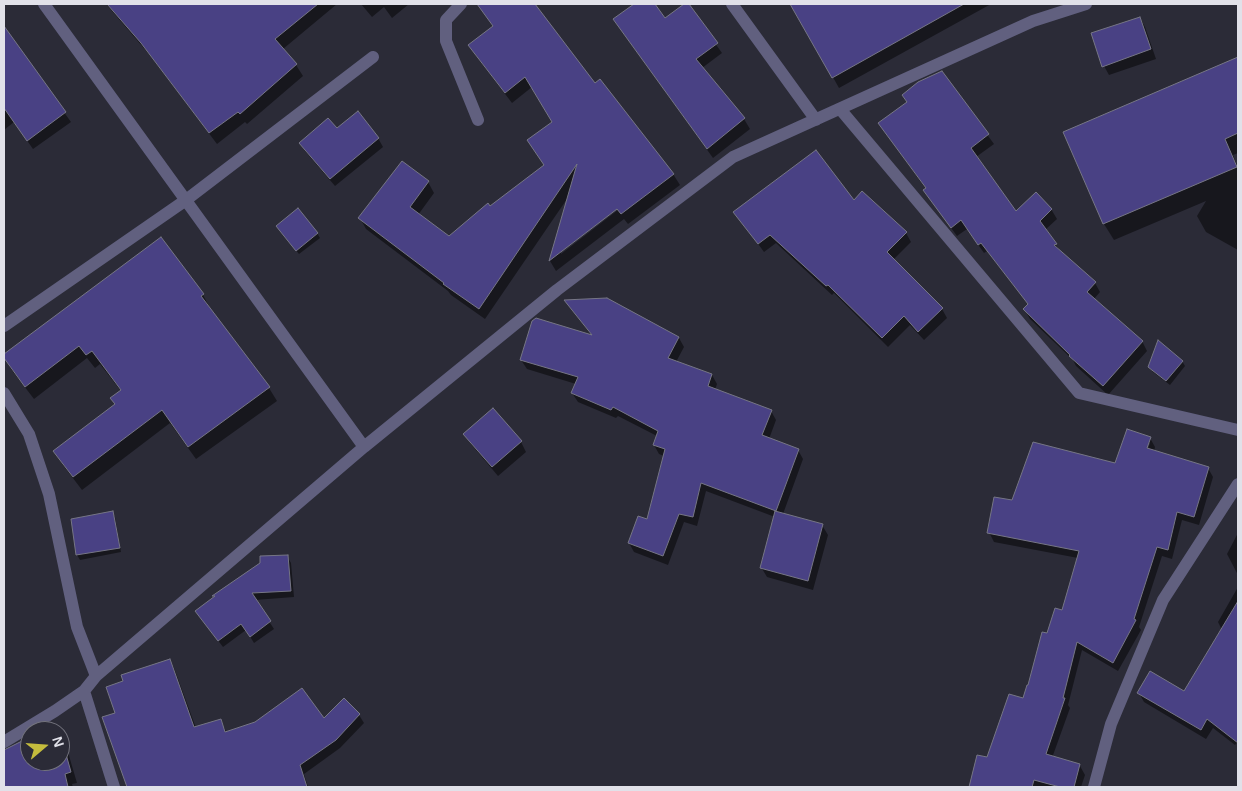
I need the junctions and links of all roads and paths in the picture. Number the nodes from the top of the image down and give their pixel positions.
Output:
1 (44, 4) edge
2 (461, 4) edge
3 (732, 4) edge
4 (1086, 4) edge
5 (373, 57) dead end
6 (840, 109) junction
7 (478, 120) dead end
8 (816, 120) junction
9 (186, 200) junction
10 (4, 326) edge
11 (4, 393) edge
12 (1238, 430) edge
13 (364, 447) junction
14 (1238, 484) edge
15 (96, 676) junction
16 (84, 690) junction
17 (4, 742) edge
18 (114, 787) edge
19 (1094, 787) edge

1 - 9 street
2 - 7 street
3 - 8 street
4 - 6 street
5 - 9 street
6 - 8 street
6 - 12 street
8 - 13 street
9 - 10 street
9 - 13 street
11 - 15 street
13 - 15 street
14 - 19 street
15 - 16 street
16 - 17 street
16 - 18 street

